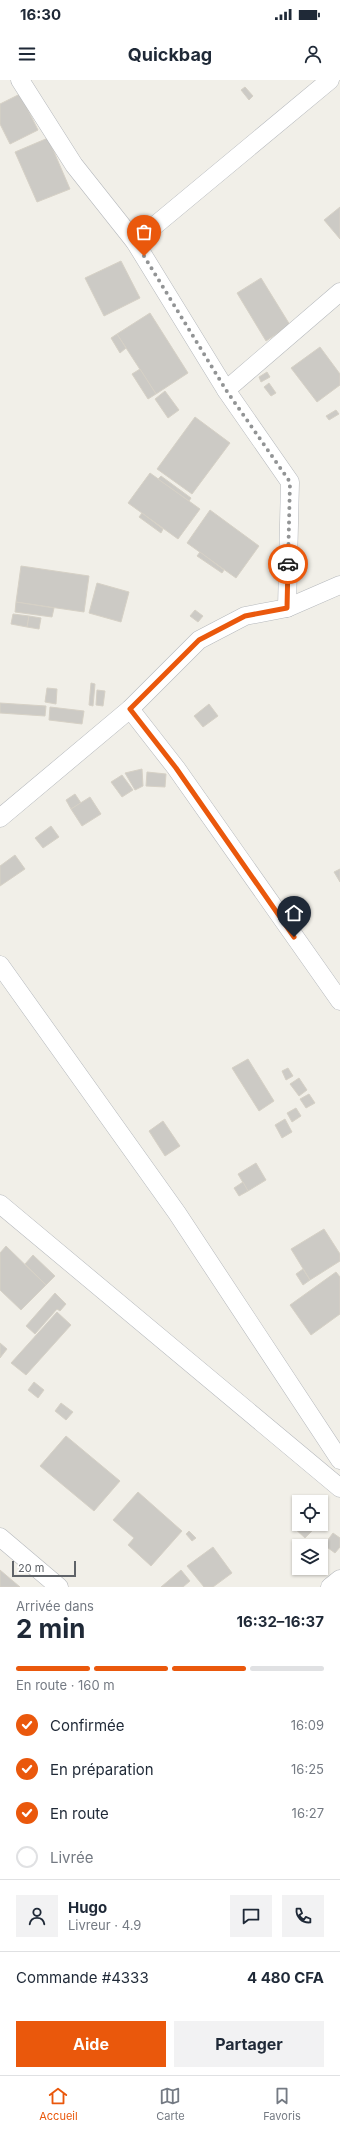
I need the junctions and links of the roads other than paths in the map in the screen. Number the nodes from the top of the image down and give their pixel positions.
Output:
1 (20, 80) edge
2 (330, 80) edge
3 (135, 242) junction
4 (340, 292) edge
5 (226, 390) junction
6 (340, 585) edge
7 (287, 608) junction
8 (130, 709) junction
9 (0, 818) edge
10 (0, 965) edge
11 (340, 1002) edge
12 (0, 1204) edge
13 (340, 1460) edge
14 (340, 1488) edge
15 (0, 1537) edge
16 (340, 1579) edge
17 (59, 1587) edge
18 (330, 1587) edge

1 - 3 street
2 - 3 street
3 - 5 street
4 - 5 street
5 - 7 street
6 - 7 street
7 - 8 street
8 - 9 street
8 - 11 street
10 - 13 street
12 - 14 street
15 - 17 street
16 - 18 street

